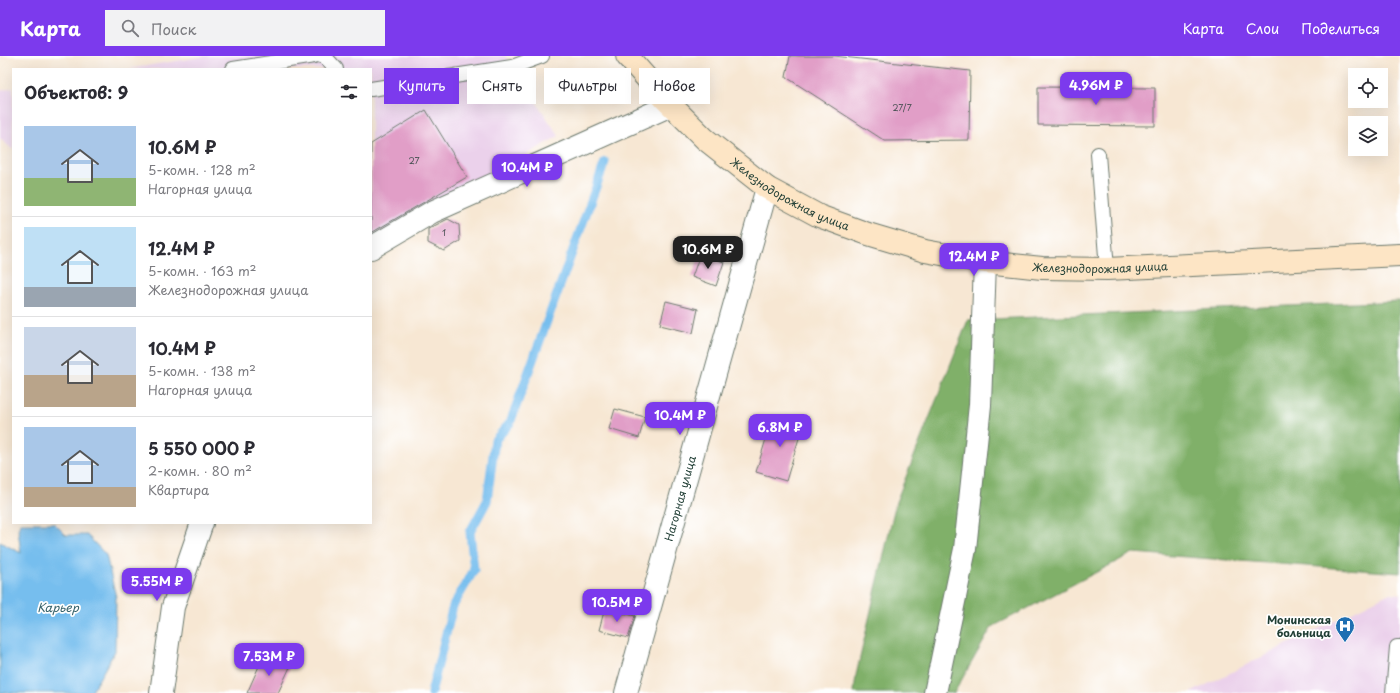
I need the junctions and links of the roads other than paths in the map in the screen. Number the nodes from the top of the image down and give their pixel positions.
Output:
1 (314, 56) edge
2 (321, 56) edge
3 (542, 56) edge
4 (627, 56) edge
5 (239, 68) edge
6 (335, 68) edge
7 (372, 89) edge
8 (671, 105) junction
9 (1098, 154) dead end
10 (767, 188) junction
11 (372, 247) edge
12 (1400, 255) edge
13 (985, 262) junction
14 (1107, 269) junction
15 (202, 524) edge
16 (1400, 647) edge
17 (162, 693) edge
18 (626, 693) edge
19 (935, 693) edge
20 (1393, 693) edge

1 - 5 lane
2 - 6 lane
3 - 7 lane
4 - 8 main road, Железнодорожная улица
8 - 10 main road, Железнодорожная улица
8 - 11 street
9 - 14 lane
10 - 13 main road, Железнодорожная улица
10 - 18 street, Нагорная улица
12 - 14 main road, Железнодорожная улица
13 - 14 main road, Железнодорожная улица
13 - 19 street
15 - 17 street
16 - 20 lane

